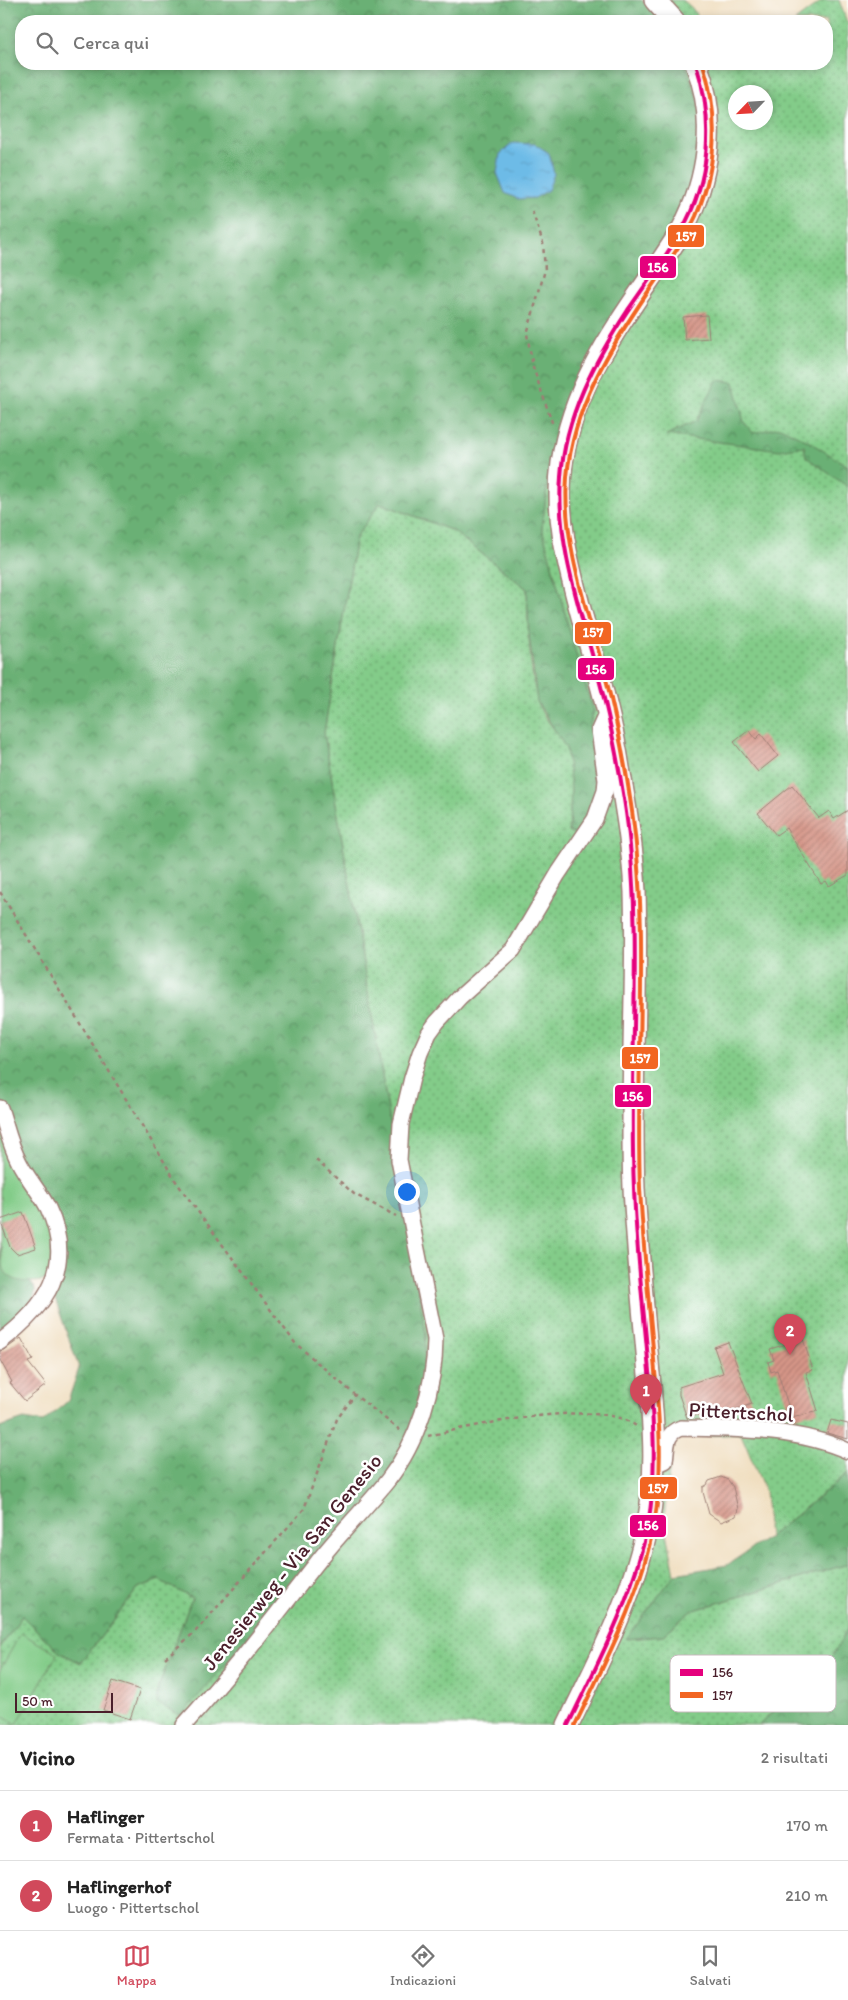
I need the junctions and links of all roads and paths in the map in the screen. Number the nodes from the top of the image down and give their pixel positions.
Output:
1 (655, 0) edge
2 (669, 15) edge
3 (698, 70) edge
4 (532, 211) dead end
5 (555, 431) dead end
6 (608, 712) junction
7 (0, 892) edge
8 (0, 1108) edge
9 (316, 1160) dead end
10 (411, 1223) junction
11 (0, 1342) edge
12 (355, 1395) junction
13 (412, 1440) junction
14 (654, 1442) junction
15 (848, 1451) edge
16 (654, 1475) junction
17 (165, 1658) dead end
18 (184, 1725) edge
19 (568, 1725) edge

1 - 2 main road
3 - 6 main road
4 - 5 path
6 - 10 street, Jenesierweg - Via San Genesio
6 - 14 main road
7 - 12 path
8 - 11 street
9 - 10 path
10 - 13 street, Jenesierweg - Via San Genesio
12 - 13 path
12 - 17 path
13 - 14 path
13 - 18 street, Jenesierweg - Via San Genesio
14 - 16 main road
15 - 16 street, Pittertschol
16 - 19 main road

